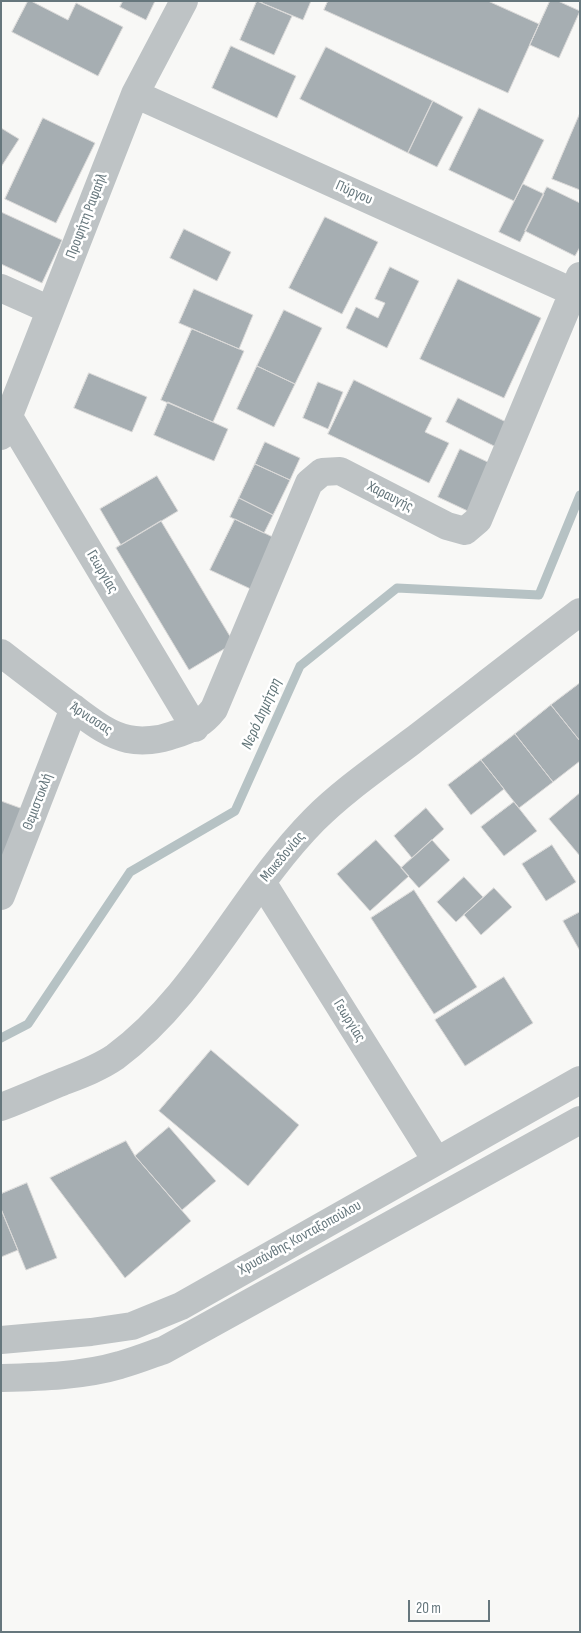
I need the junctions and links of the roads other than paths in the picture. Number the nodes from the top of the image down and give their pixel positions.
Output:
1 (184, 1) edge
2 (134, 94) junction
3 (576, 284) edge
4 (1, 288) edge
5 (50, 310) junction
6 (5, 426) edge
7 (580, 612) edge
8 (1, 653) edge
9 (74, 708) junction
10 (195, 728) junction
11 (262, 882) junction
12 (1, 896) edge
13 (580, 1080) edge
14 (1, 1107) edge
15 (580, 1120) edge
16 (436, 1160) junction
17 (1, 1340) edge
18 (1, 1378) edge

1 - 2 street, Προφήτη Ραφαήλ
2 - 3 street, Πύργου
2 - 5 street, Προφήτη Ραφαήλ
3 - 10 street, Χαραυγής
4 - 5 street
5 - 6 street, Προφήτη Ραφαήλ
6 - 10 street, Γεωργίας
7 - 11 street, Μακεδονίας
8 - 9 street, Άρνισσας
9 - 10 street, Άρνισσας
9 - 12 street, Θεμιστοκλή
11 - 14 street, Μακεδονίας
11 - 16 street, Γεωργίας
13 - 16 street, Χρυσάνθης Κονταξοπούλου
15 - 18 street, Χρυσάνθης Κονταξοπούλου
16 - 17 street, Χρυσάνθης Κονταξοπούλου

